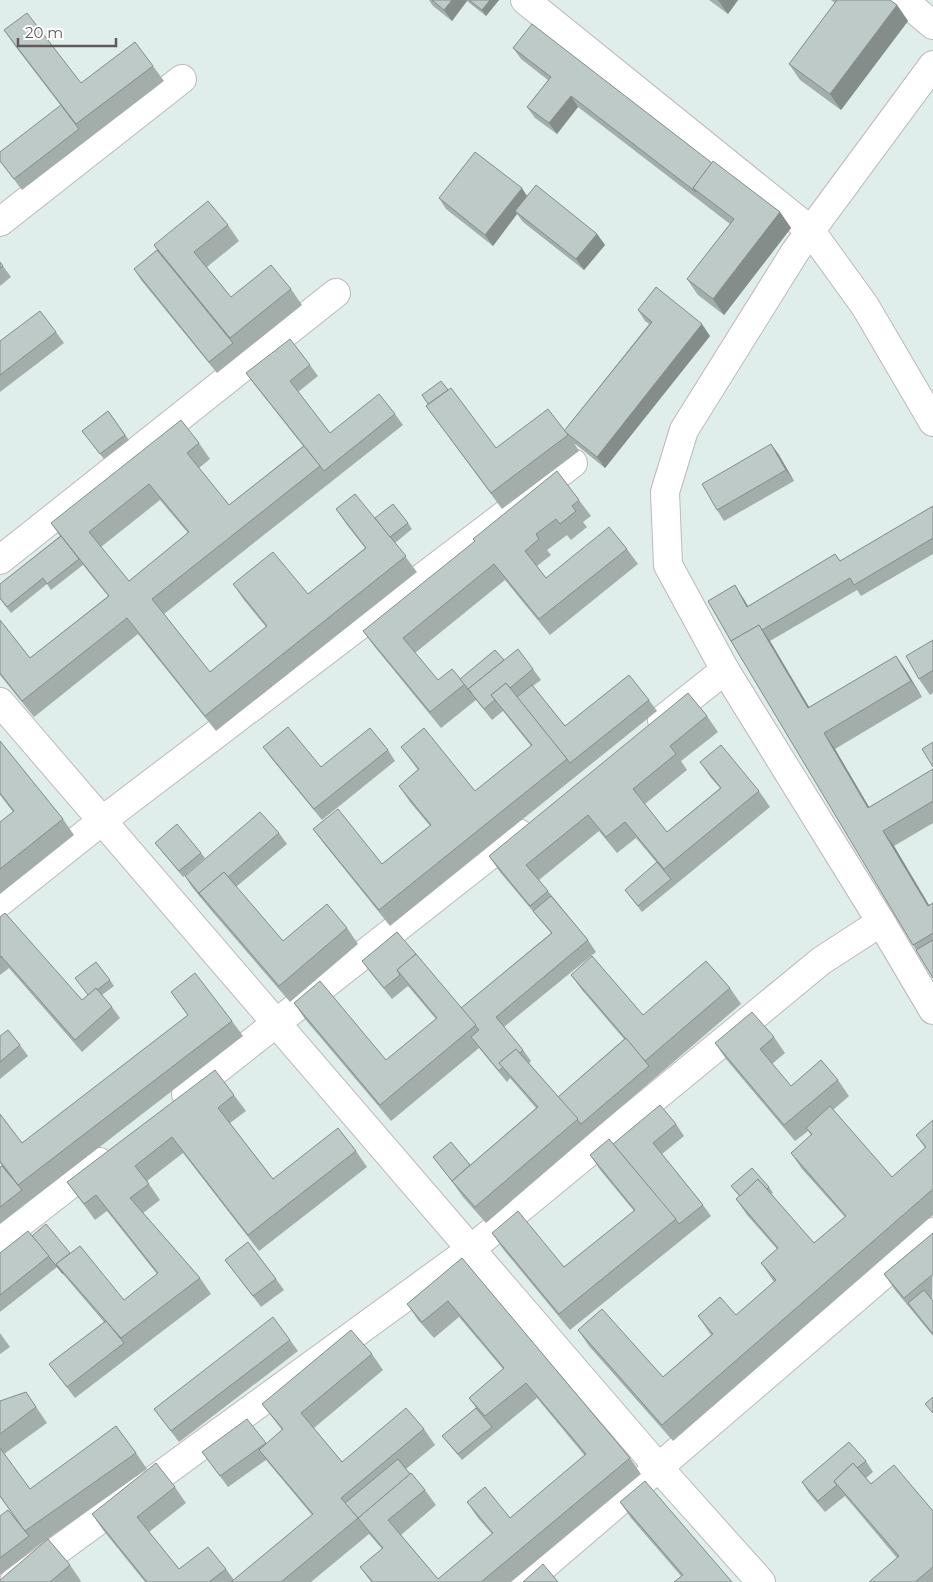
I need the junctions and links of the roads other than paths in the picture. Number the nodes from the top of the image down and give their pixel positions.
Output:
1 (526, 0) edge
2 (902, 0) edge
3 (933, 25) edge
4 (933, 65) edge
5 (182, 79) dead end
6 (0, 222) edge
7 (810, 230) junction
8 (336, 293) dead end
9 (933, 422) edge
10 (573, 463) dead end
11 (0, 560) edge
12 (724, 670) junction
13 (0, 702) edge
14 (639, 738) edge
15 (539, 817) edge
16 (103, 820) junction
17 (0, 902) edge
18 (880, 922) junction
19 (933, 1010) edge
20 (275, 1024) junction
21 (165, 1110) edge
22 (118, 1147) edge
23 (933, 1232) edge
24 (0, 1239) edge
25 (471, 1249) junction
26 (659, 1468) junction
27 (14, 1582) edge
28 (525, 1582) edge
29 (762, 1582) edge

1 - 7 street
2 - 3 street
4 - 7 street
5 - 6 street
7 - 9 street
7 - 12 street
8 - 11 street
10 - 16 street
12 - 14 street
12 - 18 street
13 - 16 street
15 - 20 street
16 - 17 street
16 - 20 street
18 - 19 street
18 - 25 street
20 - 21 street
20 - 25 street
22 - 24 street
23 - 26 street
25 - 26 street
25 - 27 street
26 - 28 street
26 - 29 street

